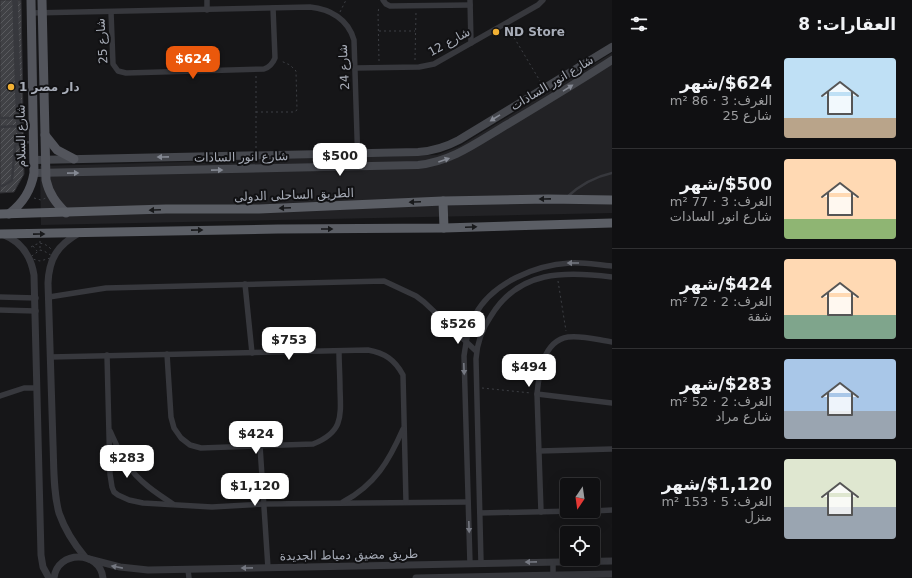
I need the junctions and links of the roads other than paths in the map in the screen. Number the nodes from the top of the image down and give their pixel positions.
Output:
1 (15, 0) edge
2 (30, 0) edge
3 (42, 0) edge
4 (207, 0) edge
5 (544, 0) edge
6 (384, 1) edge
7 (470, 3) edge
8 (273, 8) junction
9 (207, 10) junction
10 (111, 12) junction
11 (31, 13) junction
12 (42, 13) junction
13 (471, 43) junction
14 (612, 47) edge
15 (611, 62) edge
16 (355, 68) junction
17 (546, 86) junction
18 (555, 96) junction
19 (0, 118) edge
20 (18, 118) junction
21 (0, 127) edge
22 (18, 128) joint
23 (45, 135) junction
24 (34, 142) junction
25 (358, 154) junction
26 (198, 157) junction
27 (74, 159) junction
28 (34, 160) junction
29 (45, 160) junction
30 (358, 167) junction
31 (200, 170) junction
32 (34, 173) junction
33 (46, 173) junction
34 (612, 173) edge
35 (0, 186) edge
36 (565, 199) junction
37 (612, 200) edge
38 (442, 201) junction
39 (66, 213) junction
40 (4, 214) edge
41 (612, 223) edge
42 (444, 228) junction
43 (79, 233) junction
44 (1, 234) edge
45 (612, 266) edge
46 (612, 277) edge
47 (245, 284) junction
48 (0, 297) edge
49 (49, 297) junction
50 (36, 298) junction
51 (0, 310) edge
52 (36, 311) junction
53 (466, 340) junction
54 (612, 342) edge
55 (339, 351) junction
56 (476, 351) junction
57 (252, 353) junction
58 (167, 354) junction
59 (107, 355) junction
60 (50, 356) junction
61 (37, 388) junction
62 (538, 394) junction
63 (0, 396) edge
64 (612, 403) edge
65 (404, 427) junction
66 (109, 429) junction
67 (260, 446) junction
68 (612, 449) edge
69 (539, 451) junction
70 (406, 502) junction
71 (468, 502) junction
72 (340, 503) junction
73 (264, 504) junction
74 (174, 505) junction
75 (612, 510) edge
76 (560, 511) edge
77 (600, 511) edge
78 (541, 512) junction
79 (480, 513) junction
80 (87, 558) junction
81 (612, 561) edge
82 (553, 562) junction
83 (481, 563) junction
84 (470, 564) junction
85 (268, 568) junction
86 (188, 570) junction
87 (612, 574) edge
88 (484, 577) edge
89 (553, 577) edge
90 (49, 578) edge
91 (54, 578) edge
92 (103, 578) edge
93 (188, 578) edge
94 (416, 578) edge
95 (439, 578) edge

1 - 20 street
2 - 11 main road, شارع السلام
3 - 12 main road, شارع السلام
4 - 9 street
5 - 13 street, شارع 12
6 - 7 street
7 - 13 street
8 - 9 street, شارع 24
8 - 10 street, شارع 25
8 - 16 street, شارع 24
9 - 10 street, شارع 24
10 - 12 street, شارع 24
11 - 12 street, شارع 24
11 - 24 main road, شارع السلام
12 - 23 main road, شارع السلام
13 - 16 street, شارع 12
14 - 17 main road, شارع انور السادات
18 -> 15 main road, شارع انور السادات
16 - 25 street, شارع 24
17 - 18 main road
17 -> 25 main road, شارع انور السادات
30 -> 18 main road, شارع انور السادات
19 - 20 lane
20 - 22 street
21 - 22 lane
23 - 27 main road
23 - 29 main road, شارع السلام
24 - 28 main road, شارع السلام
24 - 35 lane
25 - 26 main road, شارع انور السادات
25 - 30 street, شارع 24
26 -> 27 main road, شارع انور السادات
26 - 31 main road
27 - 29 main road, شارع انور السادات
28 - 29 main road, شارع انور السادات
28 - 32 main road, شارع السلام
29 - 33 main road, شارع السلام
31 -> 30 main road, شارع انور السادات
33 -> 31 main road, شارع انور السادات
32 - 33 main road, شارع انور السادات
32 - 40 main road, شارع السلام
33 - 39 main road, شارع السلام
34 - 36 lane
36 - 37 highway, الطريق الساحلى الدولى
36 -> 38 highway, الطريق الساحلى الدولى
38 -> 39 highway, الطريق الساحلى الدولى
38 - 42 highway
39 - 40 highway, الطريق الساحلى الدولى
42 -> 41 highway
43 -> 42 highway
44 -> 43 highway
43 - 49 street
44 - 50 street
45 -> 53 street
46 - 56 street
47 - 49 street
47 - 53 street
47 - 57 street
48 - 50 street
49 - 60 street
50 - 52 street
51 - 52 street
52 - 61 street
53 - 56 street
53 -> 71 street
54 - 62 street
55 - 57 street
55 - 65 street
55 - 67 street
56 - 79 street
57 - 58 street
58 - 59 street
58 - 67 street
59 - 60 street
59 - 66 street
60 - 80 street
61 - 63 street
61 - 90 street
62 - 64 street
62 - 69 street
65 - 70 street
65 - 72 street
66 - 74 street
66 - 74 street
67 - 73 street
68 - 69 street
69 - 78 street
70 - 71 street
70 - 72 street
71 -> 84 street
72 - 73 street
73 - 74 street
73 - 85 street
75 - 77 street
76 - 78 street
78 - 79 street
79 - 83 street
86 -> 80 street, طريق مضيق دمياط الجديدة
80 - 91 street
80 - 92 street
81 - 82 street, طريق مضيق دمياط الجديدة
82 -> 83 street, طريق مضيق دمياط الجديدة
82 - 89 street
83 - 84 street, طريق مضيق دمياط الجديدة
84 - 85 street, طريق مضيق دمياط الجديدة
85 -> 86 street, طريق مضيق دمياط الجديدة
86 - 93 street
87 - 89 street, طريق مضيق دمياط الجديدة
88 - 89 street, طريق مضيق دمياط الجديدة
88 - 95 street, طريق مضيق دمياط الجديدة
94 - 95 street, طريق مضيق دمياط الجديدة

